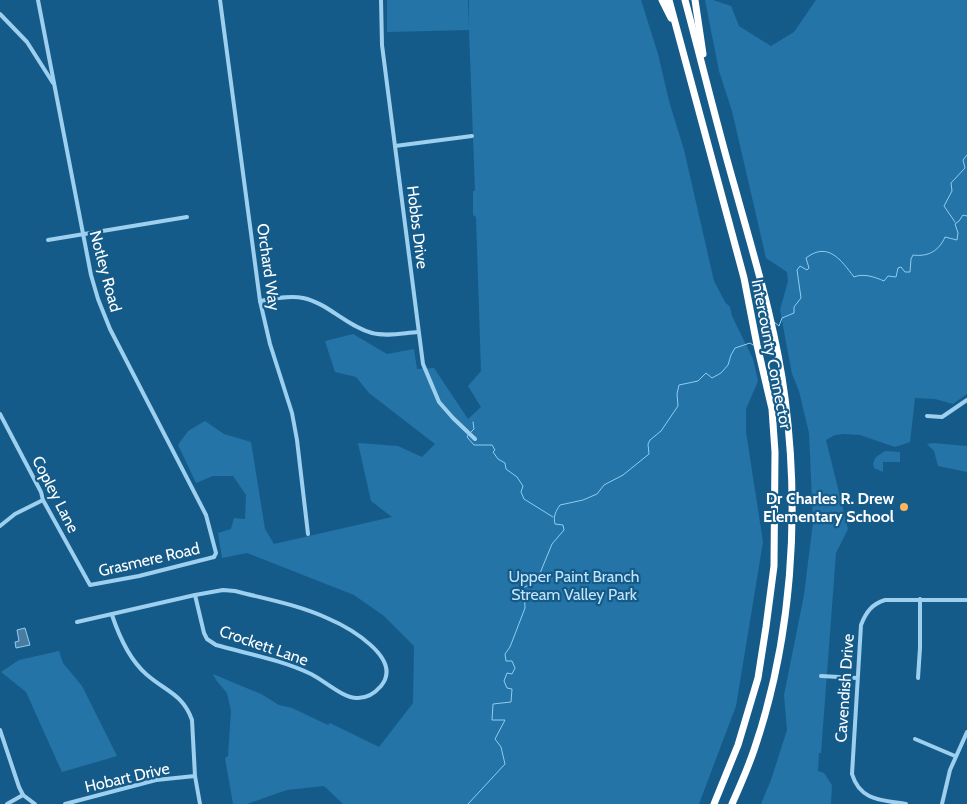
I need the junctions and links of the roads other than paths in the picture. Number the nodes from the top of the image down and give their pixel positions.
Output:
1 (38, 0) edge
2 (220, 0) edge
3 (380, 0) edge
4 (662, 0) edge
5 (669, 0) edge
6 (685, 0) edge
7 (695, 0) edge
8 (0, 14) edge
9 (678, 33) junction
10 (706, 80) junction
11 (54, 85) junction
12 (472, 136) dead end
13 (395, 146) junction
14 (187, 217) dead end
15 (83, 235) junction
16 (48, 240) dead end
17 (260, 301) junction
18 (418, 332) junction
19 (967, 400) edge
20 (0, 414) edge
21 (927, 416) dead end
22 (475, 439) dead end
23 (43, 500) junction
24 (0, 526) edge
25 (308, 534) dead end
26 (214, 557) joint
27 (90, 585) joint
28 (195, 595) junction
29 (920, 599) junction
30 (967, 600) edge
31 (112, 614) junction
32 (77, 622) dead end
33 (822, 676) dead end
34 (857, 678) junction
35 (918, 678) dead end
36 (0, 730) edge
37 (967, 732) edge
38 (915, 739) dead end
39 (955, 756) junction
40 (195, 776) junction
41 (23, 795) junction
42 (8, 804) edge
43 (35, 804) edge
44 (65, 804) edge
45 (200, 804) edge
46 (714, 804) edge
47 (732, 804) edge
48 (906, 804) edge
49 (942, 804) edge

1 - 11 street, Notley Road
2 - 17 street, Orchard Way
3 - 13 street, Hobbs Drive
4 - 9 highway
5 - 9 highway, Intercounty Connector
6 - 10 highway, Intercounty Connector
7 - 10 highway
8 - 11 street
9 - 46 highway, Intercounty Connector
10 - 47 highway, Intercounty Connector
11 - 15 street, Notley Road
12 - 13 street
13 - 18 street, Hobbs Drive
14 - 15 street
15 - 16 street
15 - 26 street, Notley Road
17 - 18 street
17 - 25 street, Orchard Way
18 - 22 street, Hobbs Drive
19 - 21 street
20 - 23 street, Copley Lane
23 - 24 street
23 - 27 street, Copley Lane
26 - 27 street, Grasmere Road
28 - 28 street, Crockett Lane
28 - 31 street, Crockett Lane
29 - 30 street, Cavendish Drive
29 - 34 street, Cavendish Drive
29 - 35 street
31 - 32 street, Crockett Lane
31 - 40 street
33 - 34 street
34 - 48 street, Cavendish Drive
36 - 41 street
37 - 39 street
38 - 39 street
39 - 49 street
40 - 44 street, Hobart Drive
40 - 45 street
41 - 42 street
41 - 43 street

